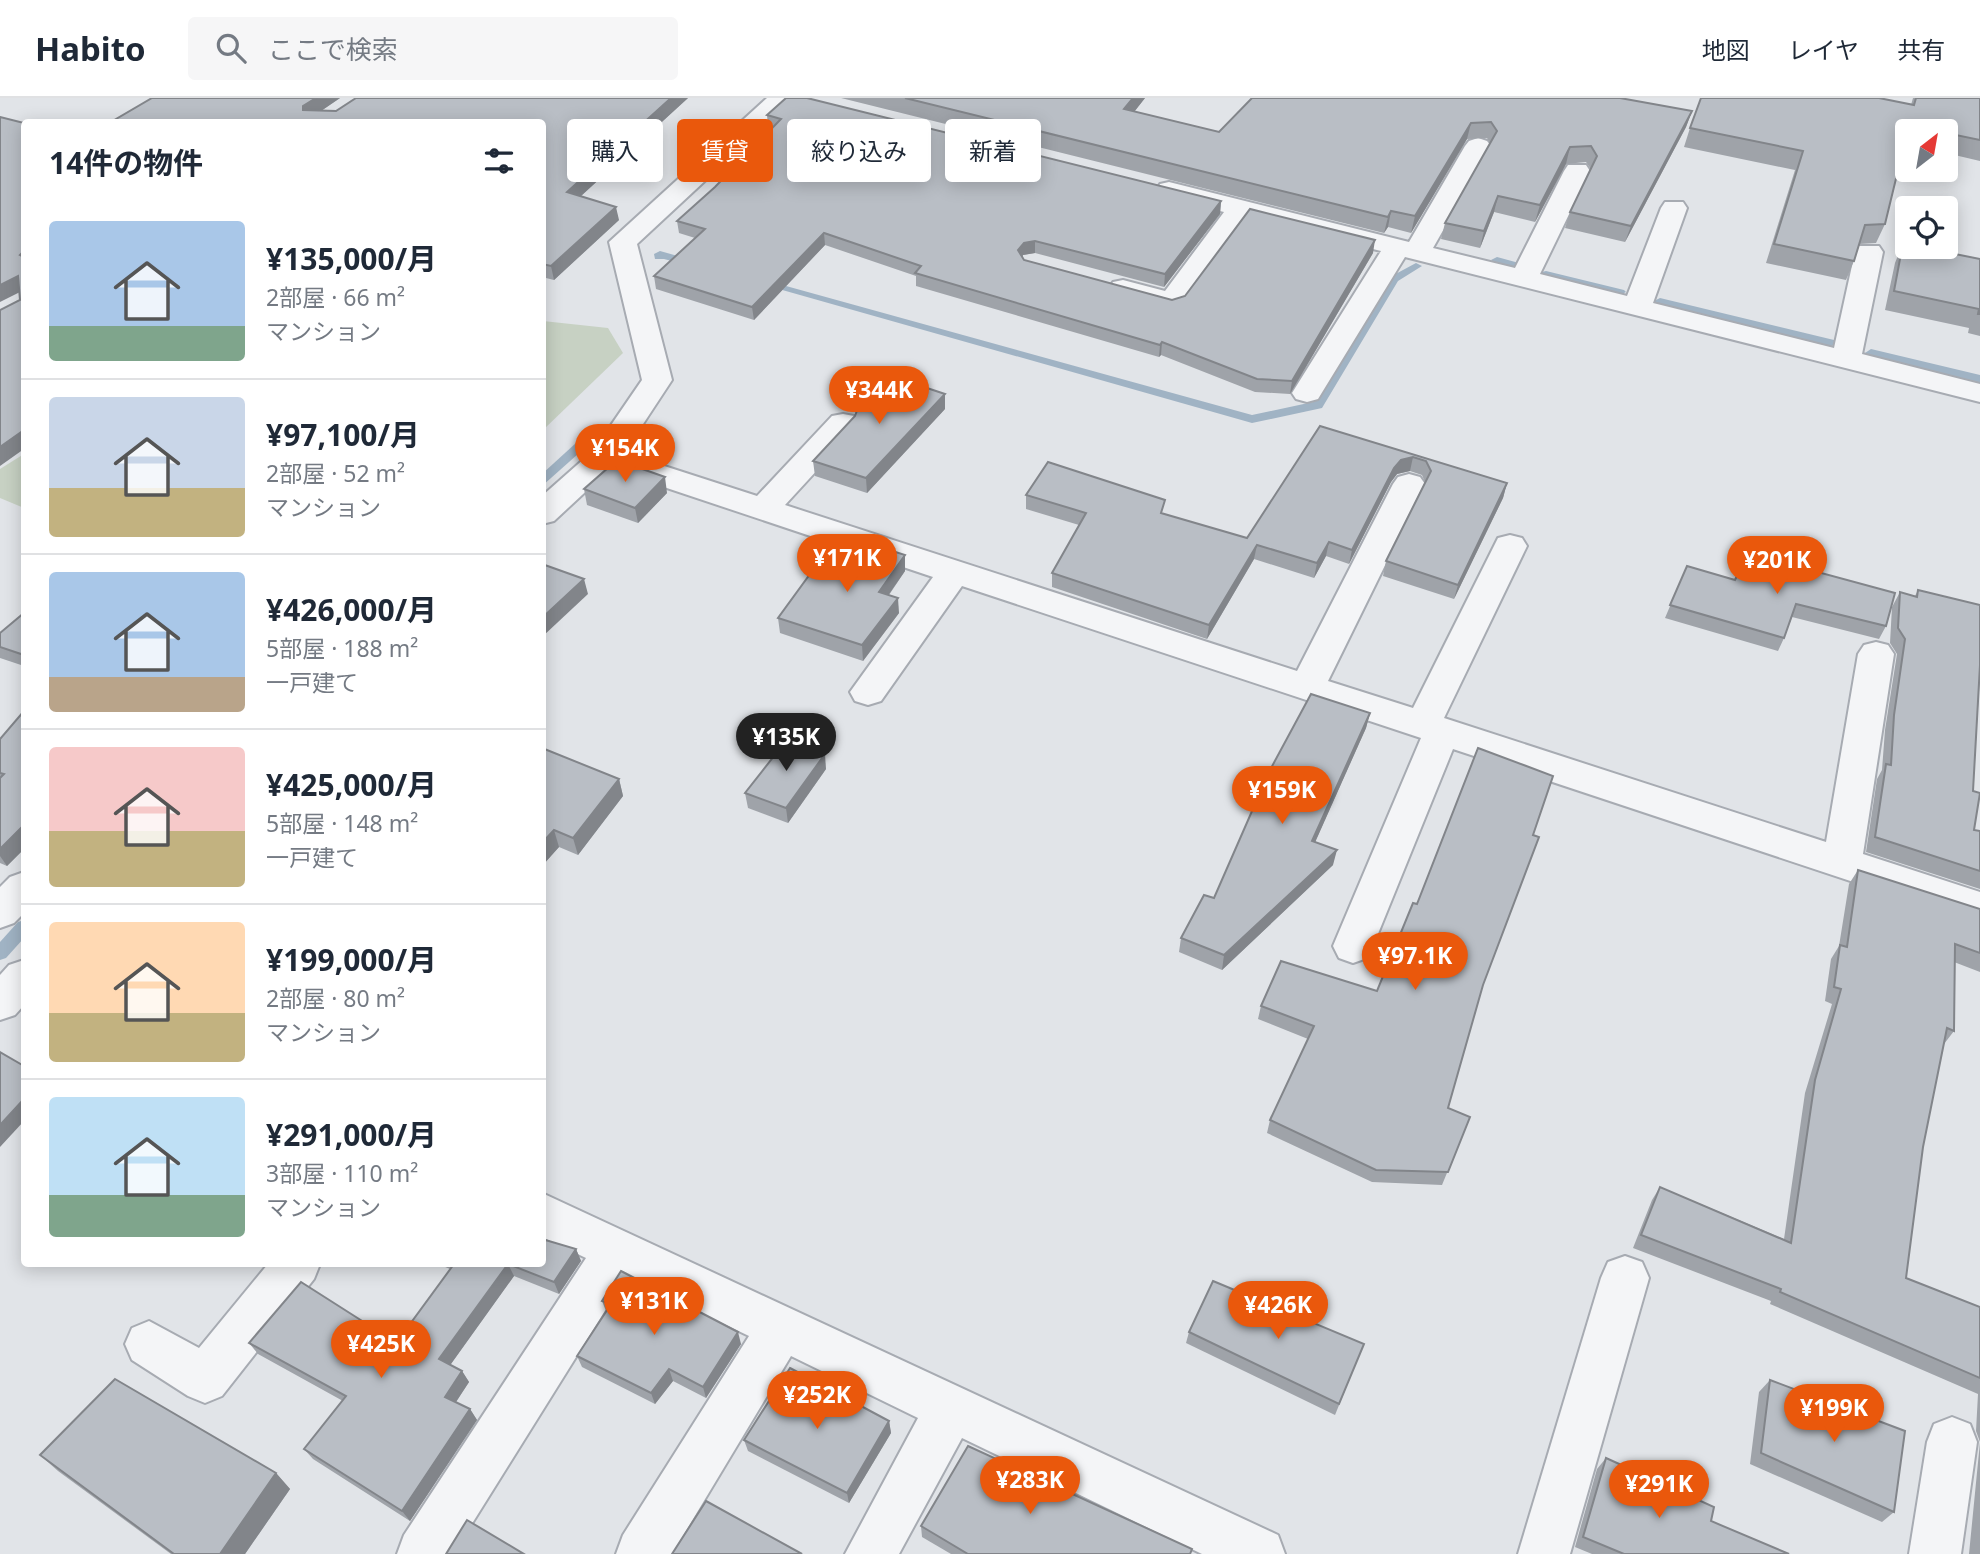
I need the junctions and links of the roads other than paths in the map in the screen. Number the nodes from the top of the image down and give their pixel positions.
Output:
1 (782, 98) edge
2 (1478, 146) edge
3 (1577, 171) edge
4 (1147, 185) edge
5 (1241, 208) junction
6 (1674, 208) dead end
7 (1407, 250) junction
8 (1869, 252) edge
9 (1524, 279) junction
10 (1097, 281) edge
11 (1637, 307) junction
12 (1846, 359) junction
13 (1307, 393) dead end
14 (1980, 393) edge
15 (843, 423) dead end
16 (605, 457) junction
17 (1409, 484) dead end
18 (763, 509) junction
19 (546, 510) edge
20 (1510, 546) dead end
21 (954, 572) junction
22 (1875, 654) dead end
23 (1307, 687) junction
24 (868, 692) dead end
25 (1433, 729) junction
26 (1842, 863) junction
27 (21, 891) edge
28 (1980, 908) edge
29 (0, 912) edge
30 (1353, 946) dead end
31 (21, 980) edge
32 (0, 1003) edge
33 (546, 1216) edge
34 (617, 1250) junction
35 (295, 1267) edge
36 (1625, 1278) dead end
37 (781, 1328) junction
38 (149, 1344) dead end
39 (951, 1408) junction
40 (1952, 1442) dead end
41 (423, 1554) edge
42 (642, 1554) edge
43 (872, 1554) edge
44 (1259, 1554) edge
45 (1544, 1554) edge
46 (1935, 1554) edge

1 - 16 street
2 - 7 street
3 - 9 street
4 - 5 street
5 - 7 street
5 - 10 street
6 - 11 street
7 - 9 street
7 - 13 street
8 - 12 street
9 - 11 street
11 - 12 street
12 - 14 street
15 - 18 street
16 - 18 street
16 - 19 street
17 - 23 street
18 - 21 street
20 - 25 street
21 - 23 street
21 - 24 street
22 - 26 street
23 - 25 street
25 - 26 street
25 - 30 street
26 - 28 street
27 - 29 street
31 - 32 street
33 - 34 street
34 - 37 street
34 - 41 street
35 - 38 street
36 - 45 street
37 - 39 street
37 - 42 street
39 - 43 street
39 - 44 street
40 - 46 street

